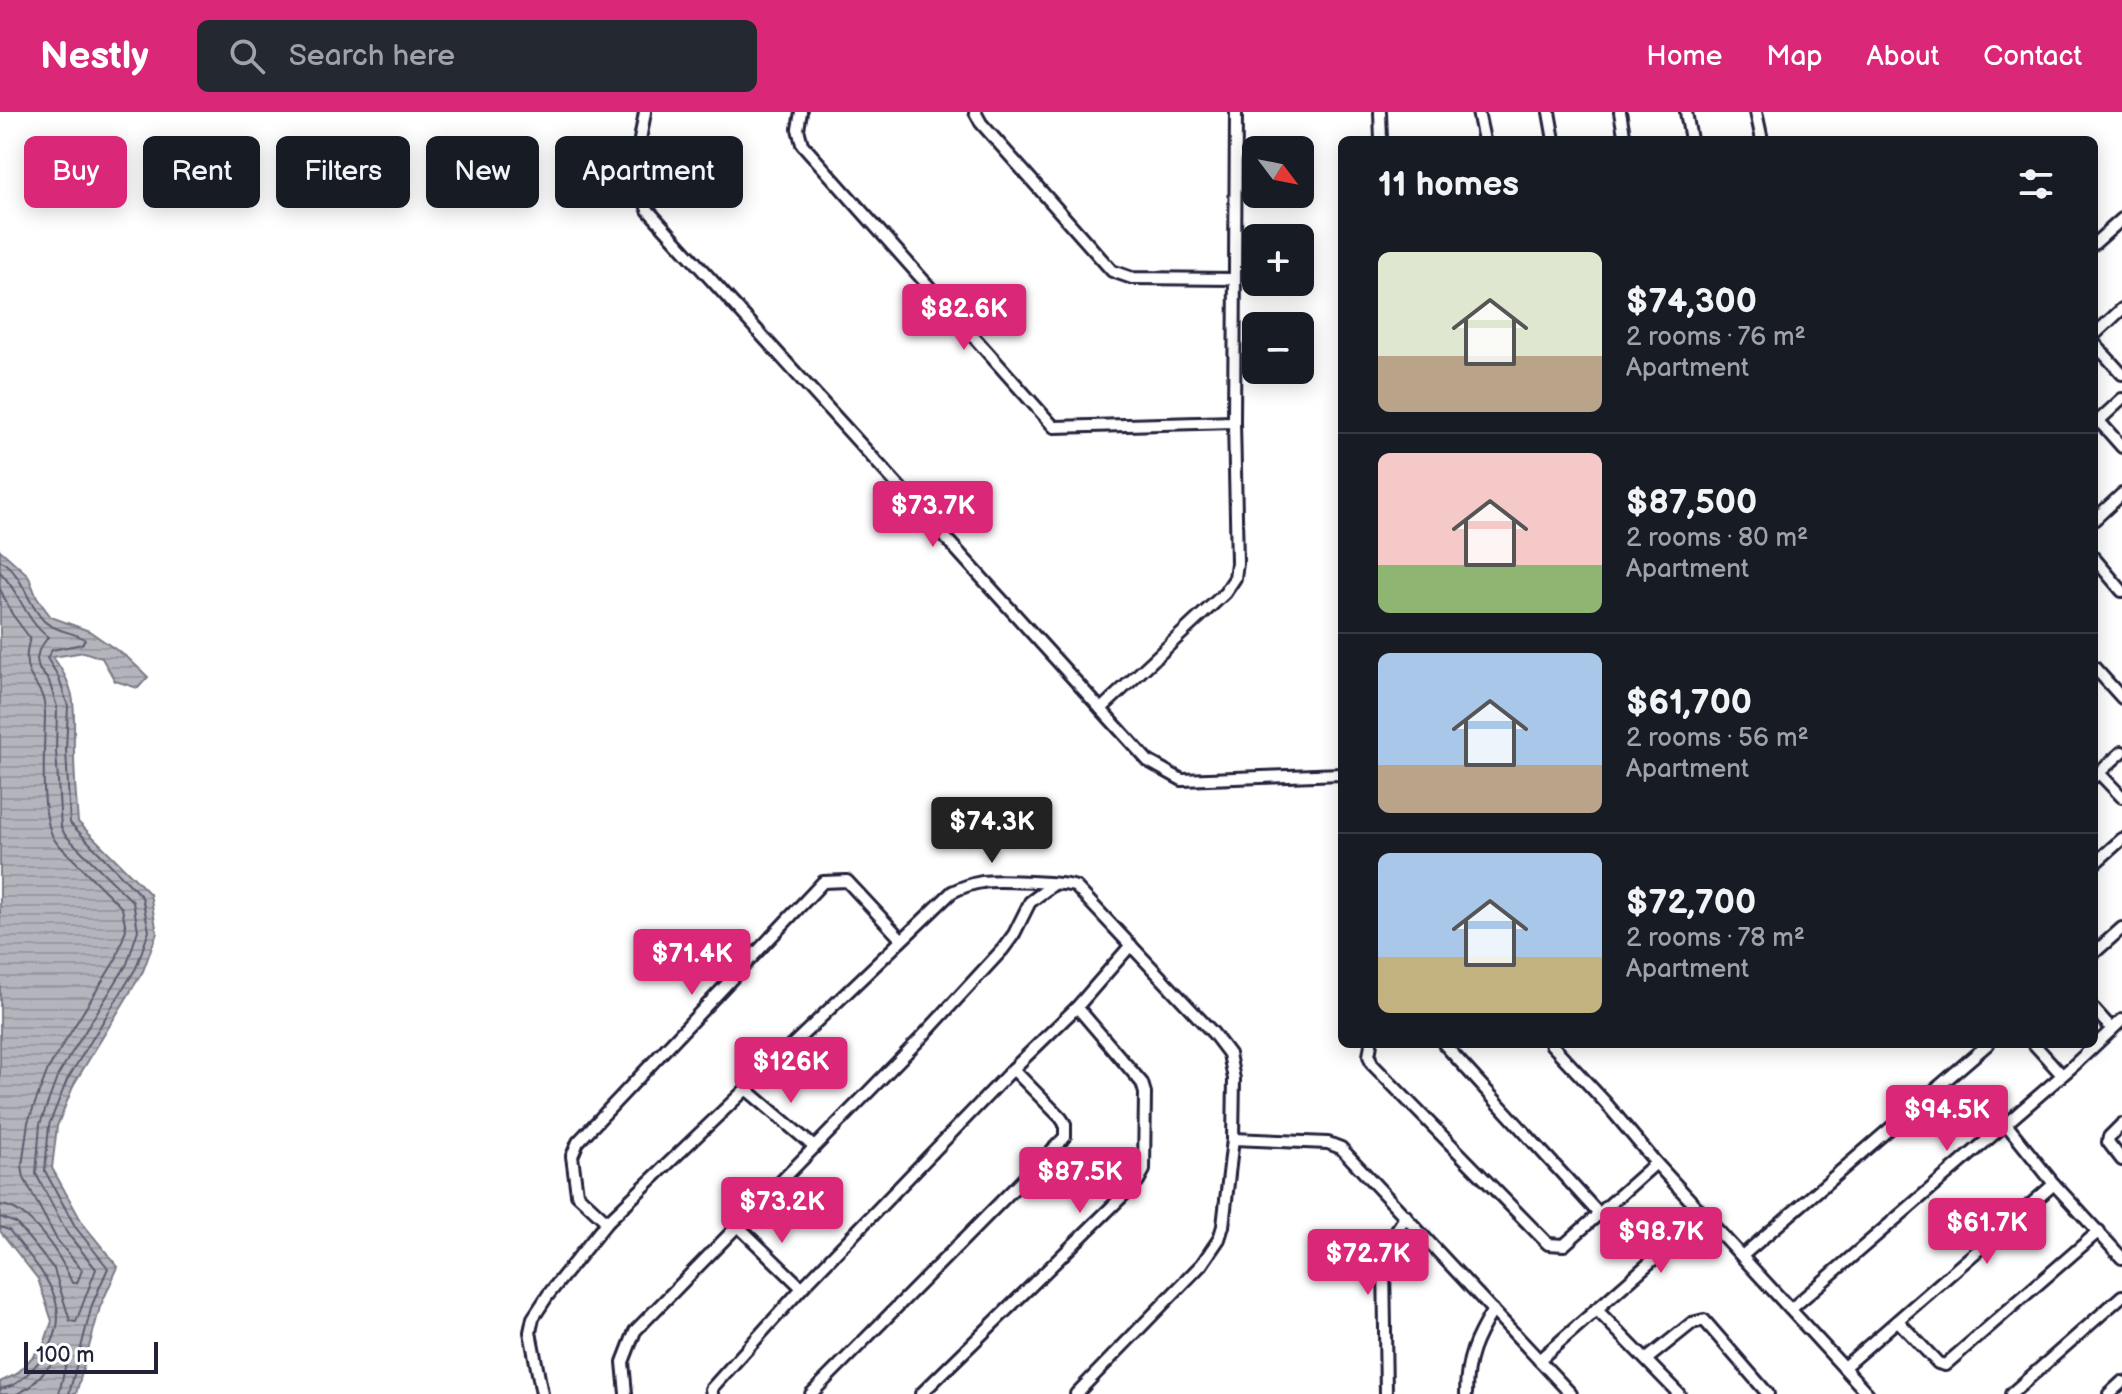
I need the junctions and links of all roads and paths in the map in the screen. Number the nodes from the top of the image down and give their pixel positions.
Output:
1 (645, 112) edge
2 (801, 112) edge
3 (975, 112) edge
4 (1236, 112) edge
5 (1380, 112) edge
6 (1478, 112) edge
7 (1549, 112) edge
8 (1620, 112) edge
9 (1686, 112) edge
10 (1756, 112) edge
11 (1381, 136) edge
12 (1483, 136) edge
13 (1553, 136) edge
14 (1624, 136) edge
15 (1690, 136) edge
16 (1761, 136) edge
17 (2122, 219) edge
18 (2098, 240) edge
19 (1234, 279) junction
20 (2122, 309) edge
21 (2098, 331) edge
22 (2098, 347) edge
23 (2122, 374) edge
24 (2122, 399) edge
25 (2098, 421) edge
26 (1234, 422) junction
27 (2098, 425) edge
28 (2122, 447) edge
29 (2122, 494) edge
30 (2098, 516) edge
31 (2098, 562) edge
32 (2120, 583) edge
33 (2098, 671) edge
34 (2103, 677) junction
35 (2098, 681) edge
36 (2122, 698) edge
37 (1101, 709) junction
38 (2122, 752) edge
39 (2098, 773) edge
40 (1338, 774) edge
41 (2098, 777) edge
42 (2122, 797) edge
43 (2122, 839) edge
44 (2098, 860) edge
45 (1054, 884) junction
46 (2122, 928) edge
47 (901, 939) junction
48 (1131, 945) junction
49 (2098, 949) edge
50 (1077, 1007) junction
51 (2098, 1013) edge
52 (2122, 1020) edge
53 (2112, 1029) junction
54 (2098, 1042) edge
55 (1370, 1048) edge
56 (1448, 1048) edge
57 (1555, 1048) edge
58 (1983, 1048) edge
59 (2038, 1048) edge
60 (2091, 1048) edge
61 (1013, 1069) junction
62 (2062, 1075) junction
63 (746, 1089) junction
64 (2006, 1124) junction
65 (2122, 1124) edge
66 (1233, 1139) junction
67 (813, 1146) junction
68 (2122, 1160) edge
69 (1656, 1163) junction
70 (2054, 1184) junction
71 (1600, 1215) junction
72 (1704, 1215) junction
73 (1406, 1216) junction
74 (607, 1222) junction
75 (738, 1226) junction
76 (2099, 1231) junction
77 (1742, 1256) junction
78 (2122, 1258) edge
79 (802, 1288) junction
80 (2122, 1296) edge
81 (1596, 1309) junction
82 (1791, 1309) junction
83 (1493, 1310) junction
84 (1898, 1321) junction
85 (1647, 1359) junction
86 (1539, 1360) junction
87 (1844, 1367) junction
88 (2122, 1382) edge
89 (542, 1394) edge
90 (626, 1394) edge
91 (712, 1394) edge
92 (811, 1394) edge
93 (921, 1394) edge
94 (1076, 1394) edge
95 (1386, 1394) edge
96 (1466, 1394) edge
97 (1571, 1394) edge
98 (1679, 1394) edge
99 (1768, 1394) edge
100 (1868, 1394) edge
101 (2011, 1394) edge
102 (2109, 1394) edge

1 - 37 street
2 - 26 street
3 - 19 street
4 - 19 street
5 - 11 street
6 - 12 street
7 - 13 street
8 - 14 street
9 - 15 street
10 - 16 street
17 - 18 street
19 - 26 street
20 - 21 street
22 - 23 street
24 - 25 street
26 - 37 street
27 - 28 street
29 - 30 street
31 - 32 street
33 - 34 street
34 - 35 street
34 - 36 street
37 - 40 street
38 - 39 street
41 - 42 street
43 - 44 street
45 - 47 street
45 - 48 street
45 - 67 street
46 - 49 street
47 - 63 street
47 - 74 street
48 - 50 street
48 - 66 street
50 - 61 street
50 - 93 street
51 - 53 street
52 - 53 street
53 - 54 street
55 - 71 street
56 - 71 street
57 - 69 street
58 - 77 street
59 - 62 street
60 - 62 street
61 - 79 street
61 - 92 street
62 - 64 street
63 - 67 street
63 - 74 street
64 - 70 street
64 - 82 street
65 - 68 street
66 - 73 street
66 - 94 street
67 - 75 street
69 - 71 street
69 - 72 street
70 - 76 street
70 - 84 street
72 - 77 street
72 - 81 street
73 - 83 street
73 - 95 street
74 - 89 street
75 - 79 street
75 - 90 street
76 - 78 street
76 - 84 street
77 - 82 street
79 - 91 street
80 - 101 street
81 - 85 street
81 - 86 street
82 - 87 street
83 - 86 street
83 - 96 street
84 - 87 street
85 - 98 street
85 - 99 street
86 - 97 street
87 - 100 street
88 - 102 street

